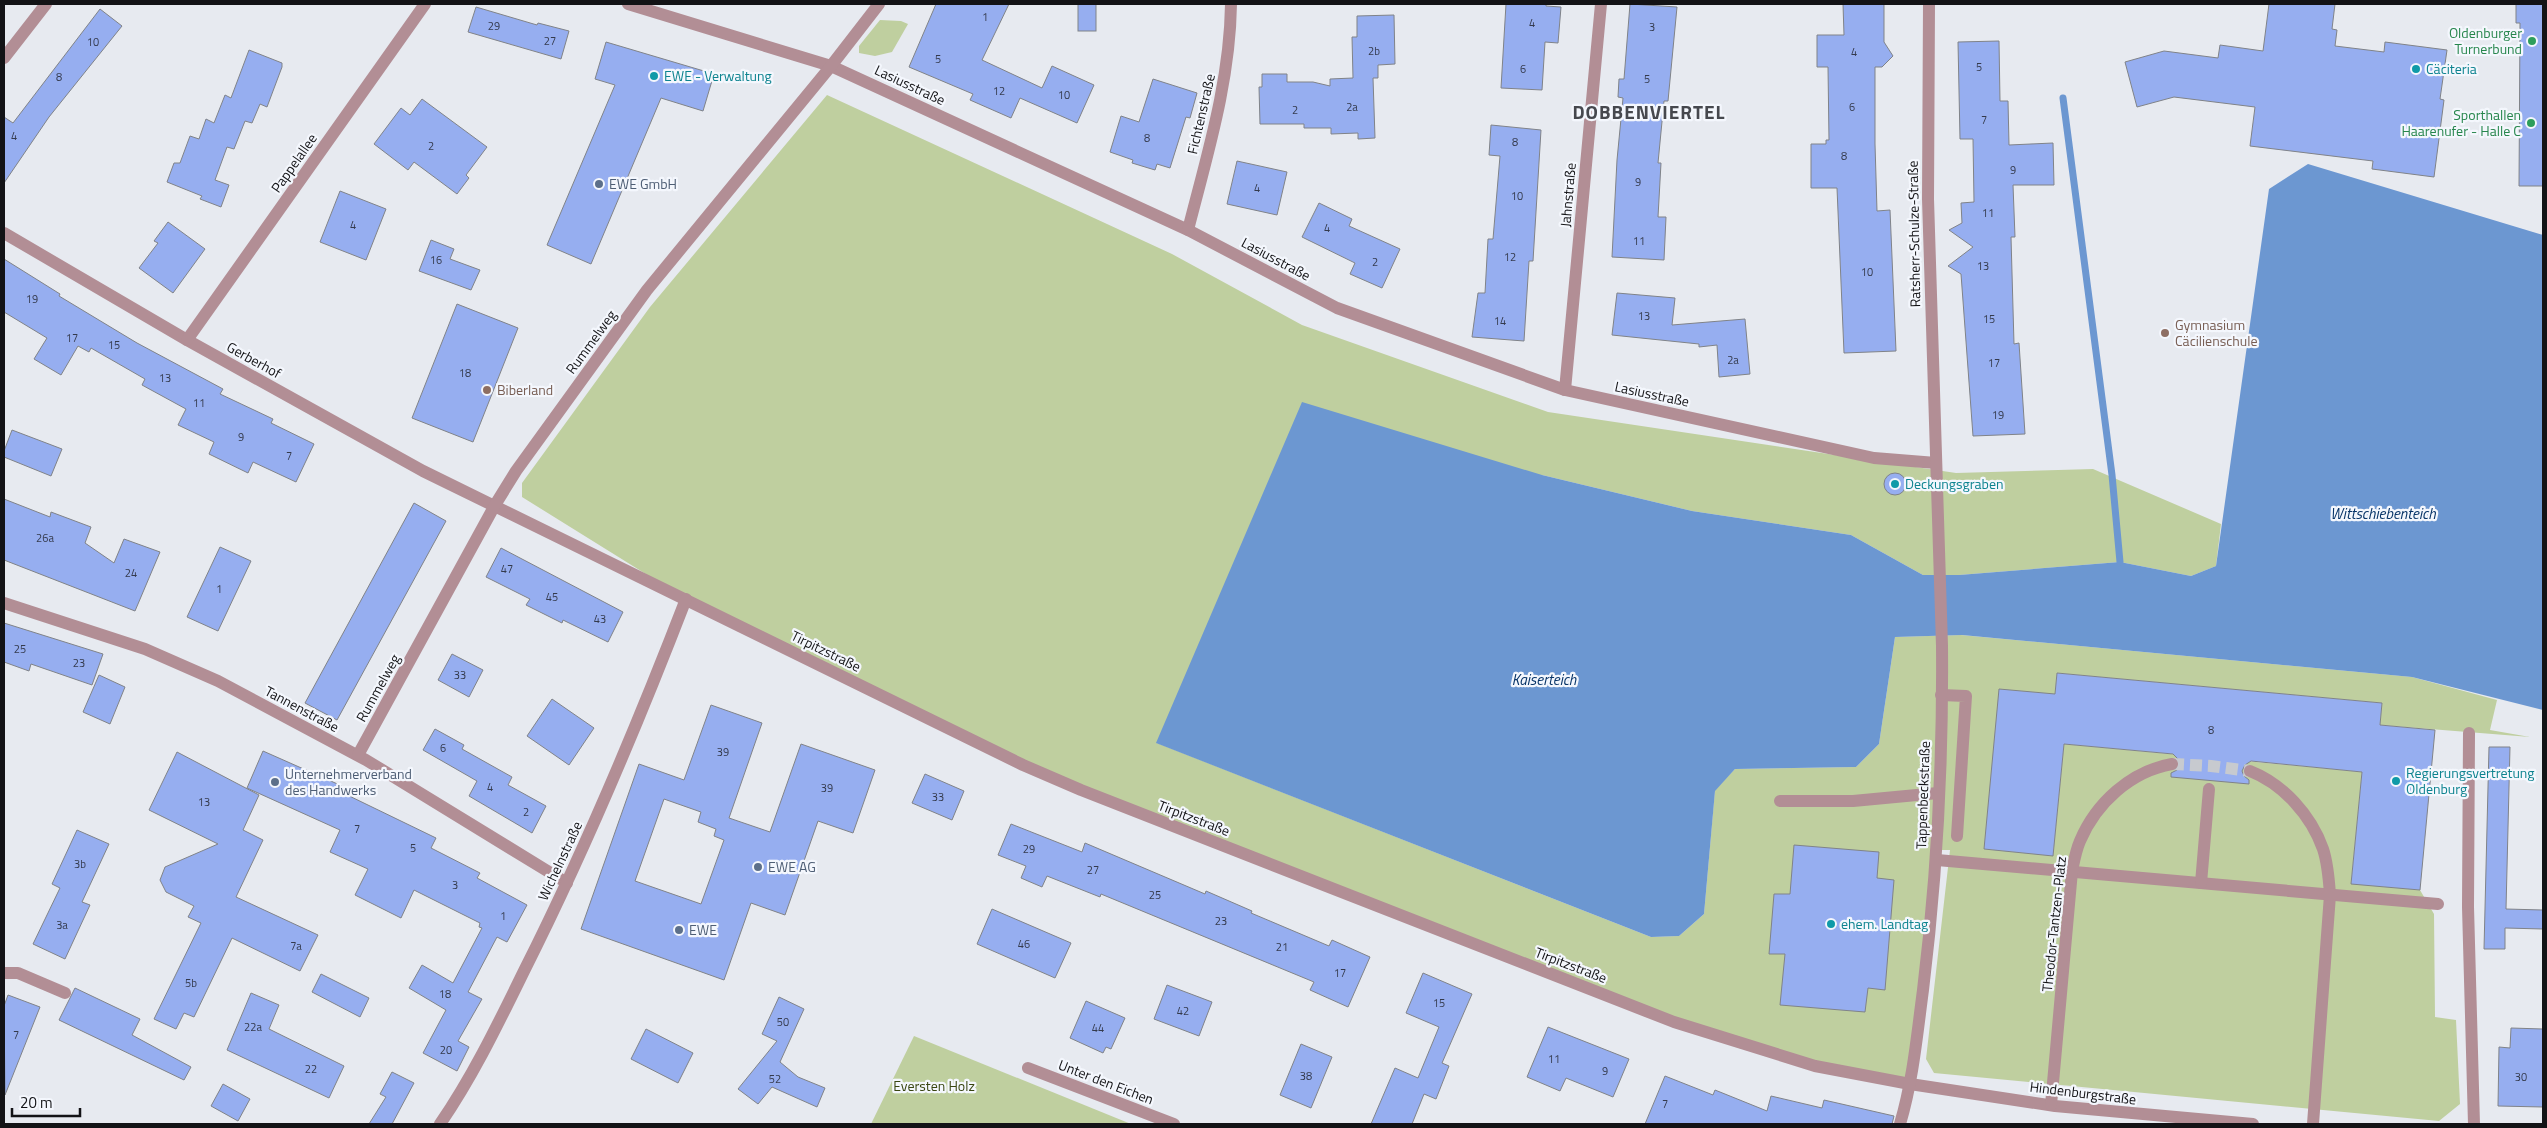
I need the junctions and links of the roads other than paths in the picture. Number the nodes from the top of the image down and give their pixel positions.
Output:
1 (46, 4) edge
2 (425, 4) edge
3 (628, 4) edge
4 (879, 4) edge
5 (1231, 4) edge
6 (1601, 4) edge
7 (1929, 4) edge
8 (4, 58) edge
9 (831, 66) junction
10 (1188, 230) junction
11 (4, 233) edge
12 (187, 340) junction
13 (1565, 390) junction
14 (1936, 463) junction
15 (495, 505) junction
16 (686, 599) junction
17 (4, 603) edge
18 (1941, 694) junction
19 (2469, 733) dead end
20 (358, 755) junction
21 (2172, 764) tunnel mouth
22 (2250, 771) tunnel mouth
23 (2209, 788) dead end
24 (1938, 793) junction
25 (1780, 802) dead end
26 (1957, 836) dead end
27 (1936, 860) junction
28 (2072, 871) junction
29 (567, 883) junction
30 (2202, 884) junction
31 (2330, 895) junction
32 (2438, 904) dead end
33 (4, 973) edge
34 (65, 993) dead end
35 (1028, 1068) dead end
36 (1910, 1084) junction
37 (2051, 1105) junction
38 (440, 1124) edge
39 (1174, 1124) edge
40 (1900, 1124) edge
41 (2253, 1124) edge
42 (2313, 1124) edge
43 (2474, 1124) edge

1 - 8 street
2 - 12 street, Pappelallee
3 - 9 street, Lasiusstraße
4 - 9 street, Rummelweg
5 - 10 street, Fichtenstraße
6 - 13 street, Jahnstraße
7 - 14 street, Ratsherr-Schulze-Straße
9 - 10 street, Lasiusstraße
9 - 15 street, Rummelweg
10 - 13 street, Lasiusstraße
11 - 12 street, Gerberhof
12 - 15 street, Gerberhof
13 - 14 street, Lasiusstraße
14 - 18 street, Tappenbeckstraße
15 - 16 street, Tirpitzstraße
15 - 20 street, Rummelweg
16 - 29 street, Wichelnstraße
16 - 36 street, Tirpitzstraße
17 - 20 street, Tannenstraße
18 - 24 street, Tappenbeckstraße
18 - 26 street
19 - 43 street
20 - 29 street, Tannenstraße
21 - 28 street, Theodor-Tantzen-Platz
22 - 31 street
23 - 30 street
24 - 25 street
24 - 27 street, Tappenbeckstraße
27 - 28 street
27 - 36 street, Tappenbeckstraße
28 - 30 street
28 - 37 street, Theodor-Tantzen-Platz
29 - 38 street, Wichelnstraße
30 - 31 street
31 - 32 street
31 - 42 street
33 - 34 street
35 - 39 street, Unter den Eichen
36 - 37 street, Hindenburgstraße
36 - 40 street, Tappenbeckstraße
37 - 41 street, Hindenburgstraße

